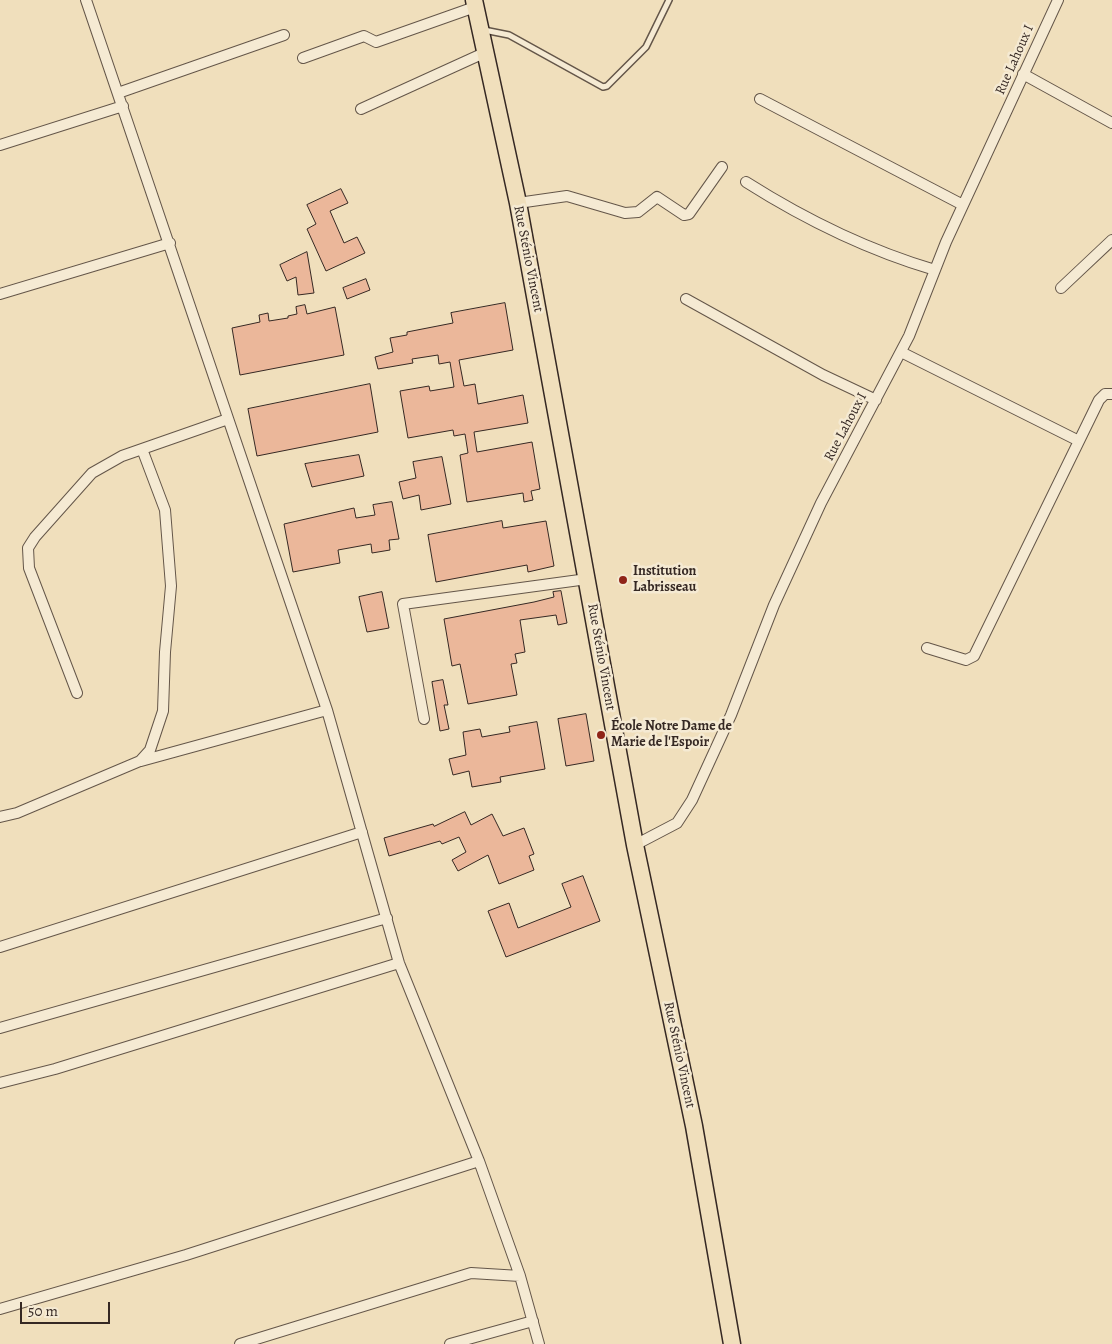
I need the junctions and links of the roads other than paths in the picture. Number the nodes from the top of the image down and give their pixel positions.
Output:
1 (86, 0) edge
2 (668, 0) edge
3 (1058, 0) edge
4 (475, 4) edge
5 (479, 29) junction
6 (284, 35) dead end
7 (484, 53) junction
8 (303, 58) dead end
9 (1024, 74) junction
10 (118, 92) junction
11 (760, 99) dead end
12 (123, 106) junction
13 (361, 109) dead end
14 (1112, 123) edge
15 (0, 145) edge
16 (722, 168) dead end
17 (746, 182) dead end
18 (518, 203) junction
19 (963, 206) junction
20 (1112, 240) edge
21 (170, 243) junction
22 (935, 270) junction
23 (1061, 288) dead end
24 (0, 294) edge
25 (686, 299) dead end
26 (901, 352) junction
27 (1112, 394) edge
28 (876, 400) junction
29 (228, 418) junction
30 (1079, 441) junction
31 (142, 449) junction
32 (587, 578) junction
33 (927, 648) dead end
34 (77, 693) dead end
35 (327, 710) junction
36 (424, 719) dead end
37 (140, 761) junction
38 (0, 817) edge
39 (362, 832) junction
40 (635, 845) junction
41 (387, 918) junction
42 (0, 947) edge
43 (399, 962) junction
44 (0, 1028) edge
45 (0, 1082) edge
46 (479, 1160) junction
47 (520, 1276) junction
48 (0, 1309) edge
49 (533, 1321) junction
50 (240, 1344) edge
51 (450, 1344) edge
52 (539, 1344) edge
53 (732, 1344) edge

1 - 10 street
2 - 5 lane
3 - 9 street, Rue Lahoux I
4 - 5 main road, Rue Sténio Vincent
4 - 8 street
5 - 7 main road, Rue Sténio Vincent
6 - 10 street
7 - 13 street
7 - 18 main road, Rue Sténio Vincent
9 - 14 street
9 - 19 street, Rue Lahoux I
10 - 12 street
11 - 19 street
12 - 15 street
12 - 21 street
16 - 18 street
17 - 22 street
18 - 32 main road, Rue Sténio Vincent
19 - 22 street, Rue Lahoux I
20 - 23 street
21 - 24 street
21 - 29 street
22 - 26 street, Rue Lahoux I
25 - 28 street
26 - 28 street, Rue Lahoux I
26 - 30 street
27 - 30 street
28 - 40 street, Rue Lahoux I
29 - 31 street
29 - 35 street
30 - 33 street
31 - 34 street
31 - 37 street
32 - 36 street
32 - 40 main road, Rue Sténio Vincent
35 - 37 street
35 - 39 street
37 - 38 street
39 - 41 street
39 - 42 street
40 - 53 main road, Rue Sténio Vincent
41 - 43 street
41 - 44 street
43 - 45 street
43 - 46 street
46 - 47 street
46 - 48 street
47 - 49 street
47 - 50 street
49 - 51 street
49 - 52 street

